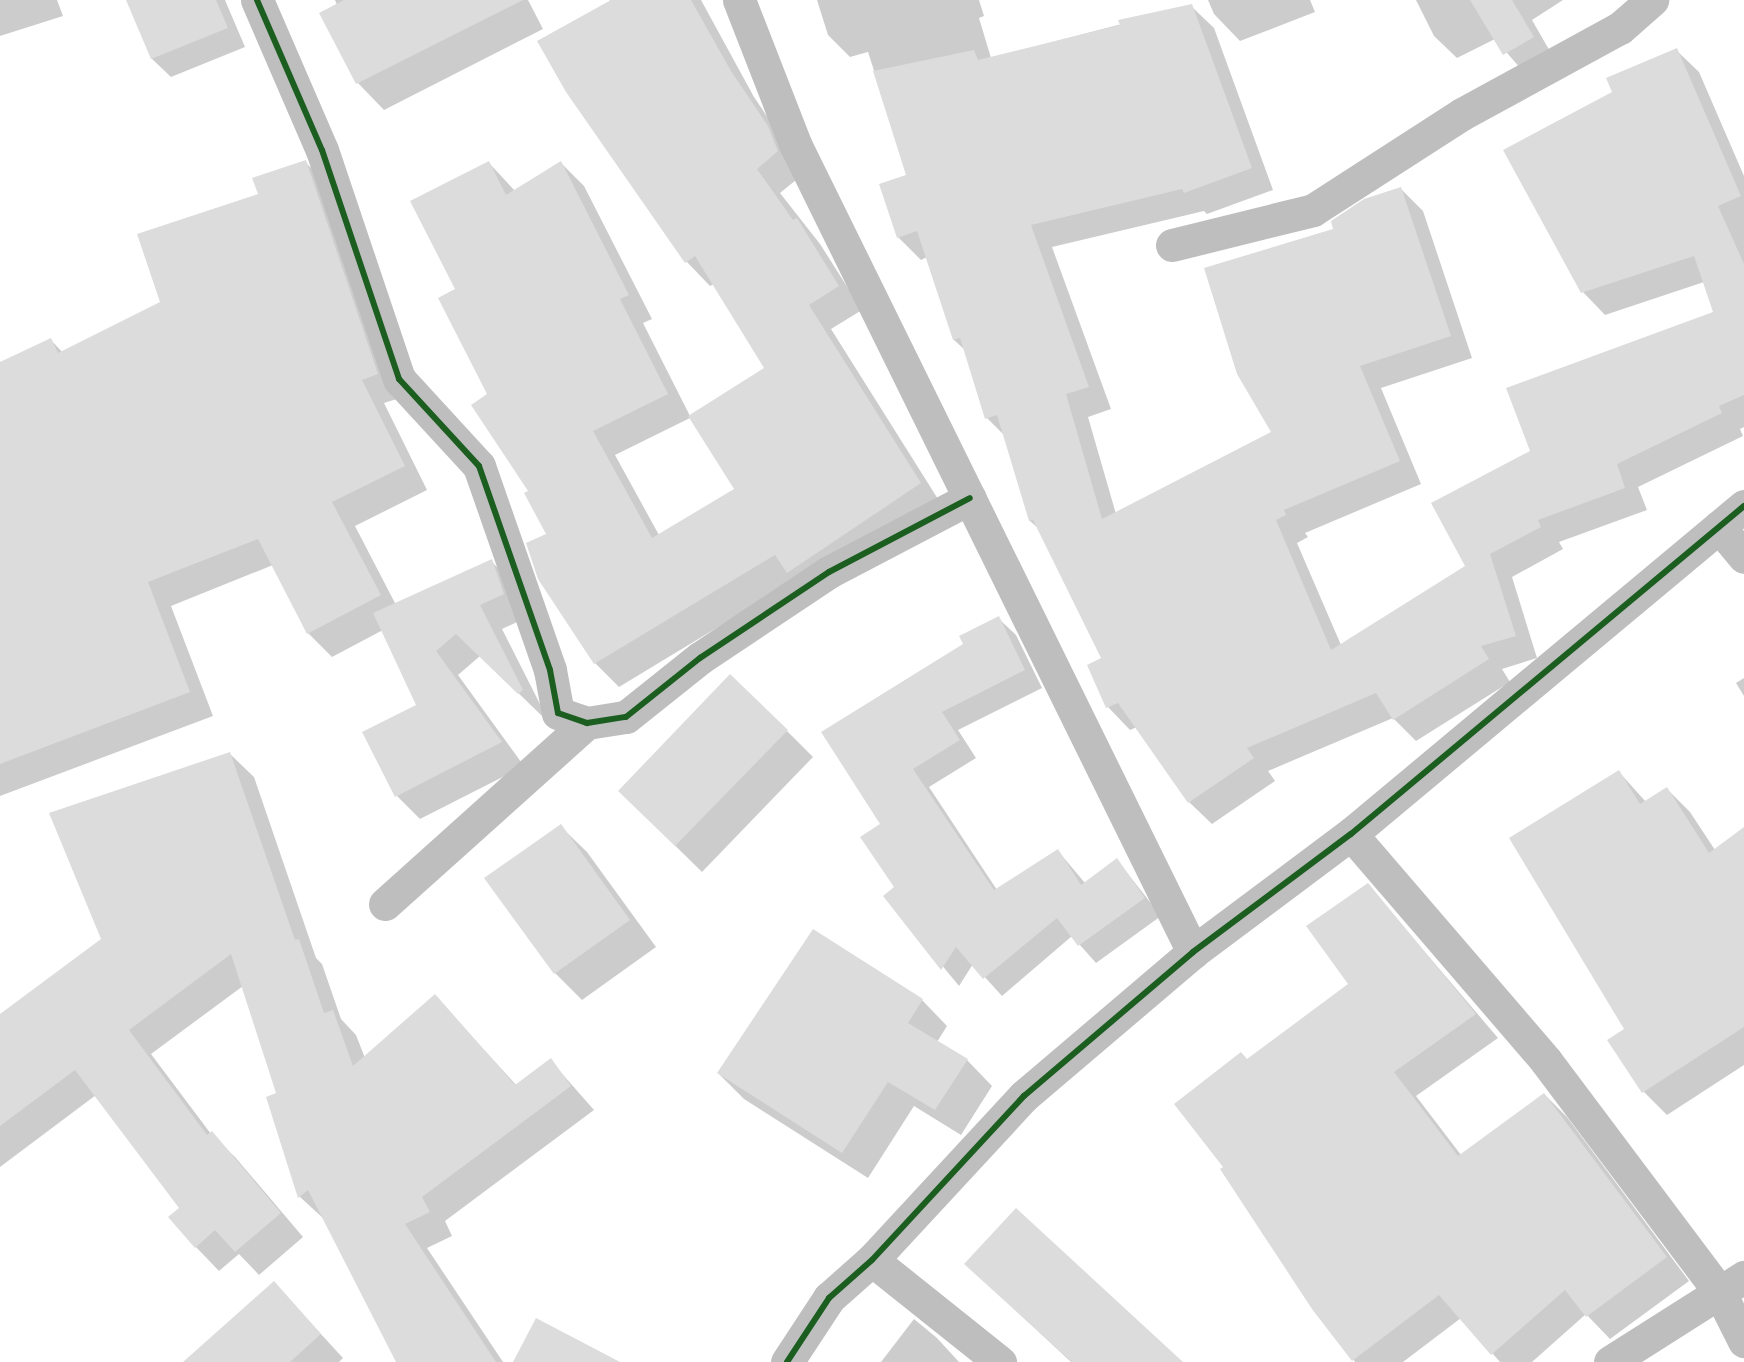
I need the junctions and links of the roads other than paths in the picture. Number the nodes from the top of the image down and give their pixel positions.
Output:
1 (256, 0) edge
2 (739, 0) edge
3 (1652, 0) edge
4 (1172, 245) dead end
5 (970, 498) junction
6 (1744, 506) edge
7 (1719, 527) junction
8 (1744, 557) edge
9 (586, 723) junction
10 (1351, 834) junction
11 (385, 904) dead end
12 (1193, 952) junction
13 (872, 1260) junction
14 (1732, 1285) edge
15 (1744, 1341) edge
16 (786, 1362) edge
17 (1000, 1362) edge
18 (1610, 1362) edge

1 - 9 street
2 - 5 street
3 - 4 street
5 - 9 street
5 - 12 street
6 - 7 street
7 - 8 street
7 - 10 street
9 - 11 street
10 - 12 street
10 - 14 street
12 - 13 street
13 - 16 street
13 - 17 street
14 - 15 street
14 - 18 street

